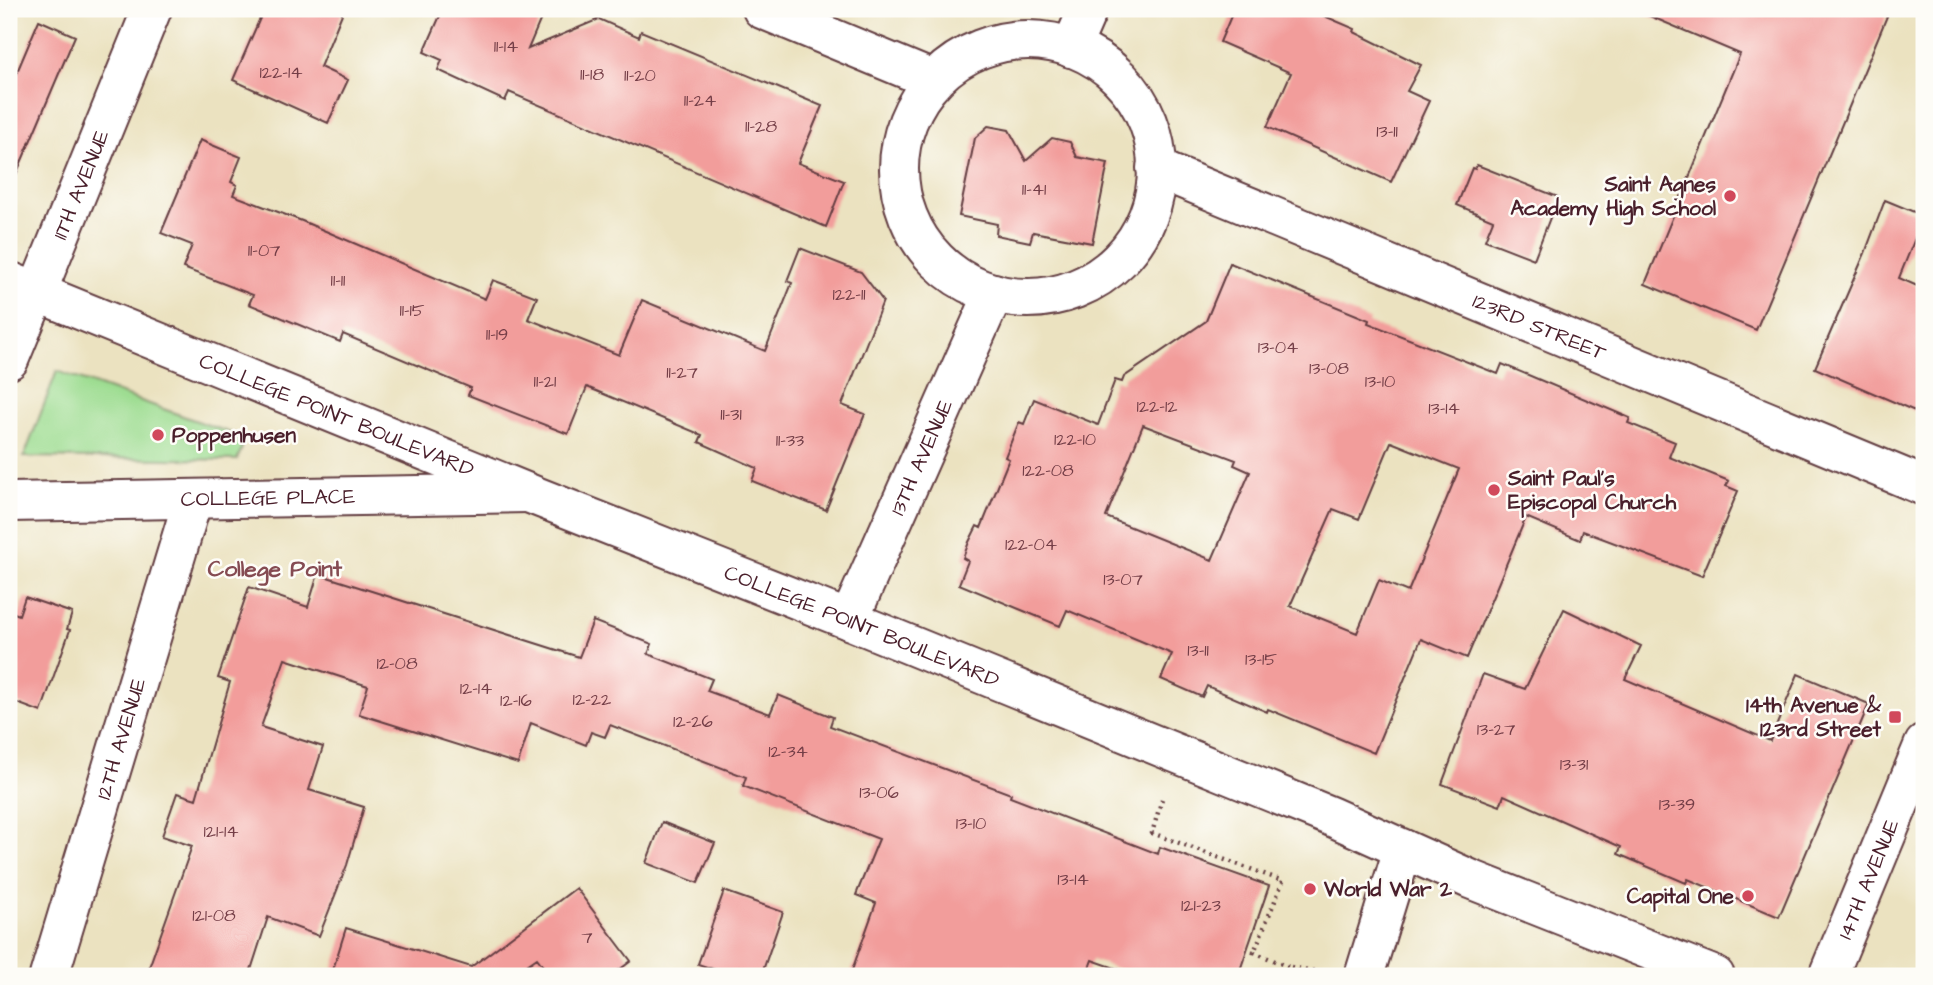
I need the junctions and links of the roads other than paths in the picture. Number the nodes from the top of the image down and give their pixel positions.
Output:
1 (152, 9) edge
2 (762, 9) edge
3 (1088, 9) edge
4 (1071, 48) junction
5 (933, 80) junction
6 (1156, 168) junction
7 (23, 286) edge
8 (994, 293) junction
9 (9, 360) edge
10 (1924, 486) edge
11 (527, 493) junction
12 (193, 499) junction
13 (9, 502) edge
14 (849, 620) junction
15 (1924, 744) edge
16 (1403, 849) junction
17 (49, 976) edge
18 (1363, 976) edge
19 (1714, 976) edge
20 (1828, 976) edge

1 - 7 street, 11TH AVENUE
2 - 5 street
3 - 4 street
4 - 5 street
4 - 6 street
5 - 8 street
6 - 8 street
6 - 10 street, 123RD STREET
7 - 9 street, 11TH AVENUE
7 - 11 street, COLLEGE POINT BOULEVARD
8 - 14 street, 13TH AVENUE
11 - 12 street, COLLEGE PLACE
11 - 14 street, COLLEGE POINT BOULEVARD
12 - 13 street, COLLEGE PLACE
12 - 17 street, 12TH AVENUE
14 - 16 street, COLLEGE POINT BOULEVARD
15 - 20 street, 14TH AVENUE
16 - 18 street
16 - 19 street, COLLEGE POINT BOULEVARD

